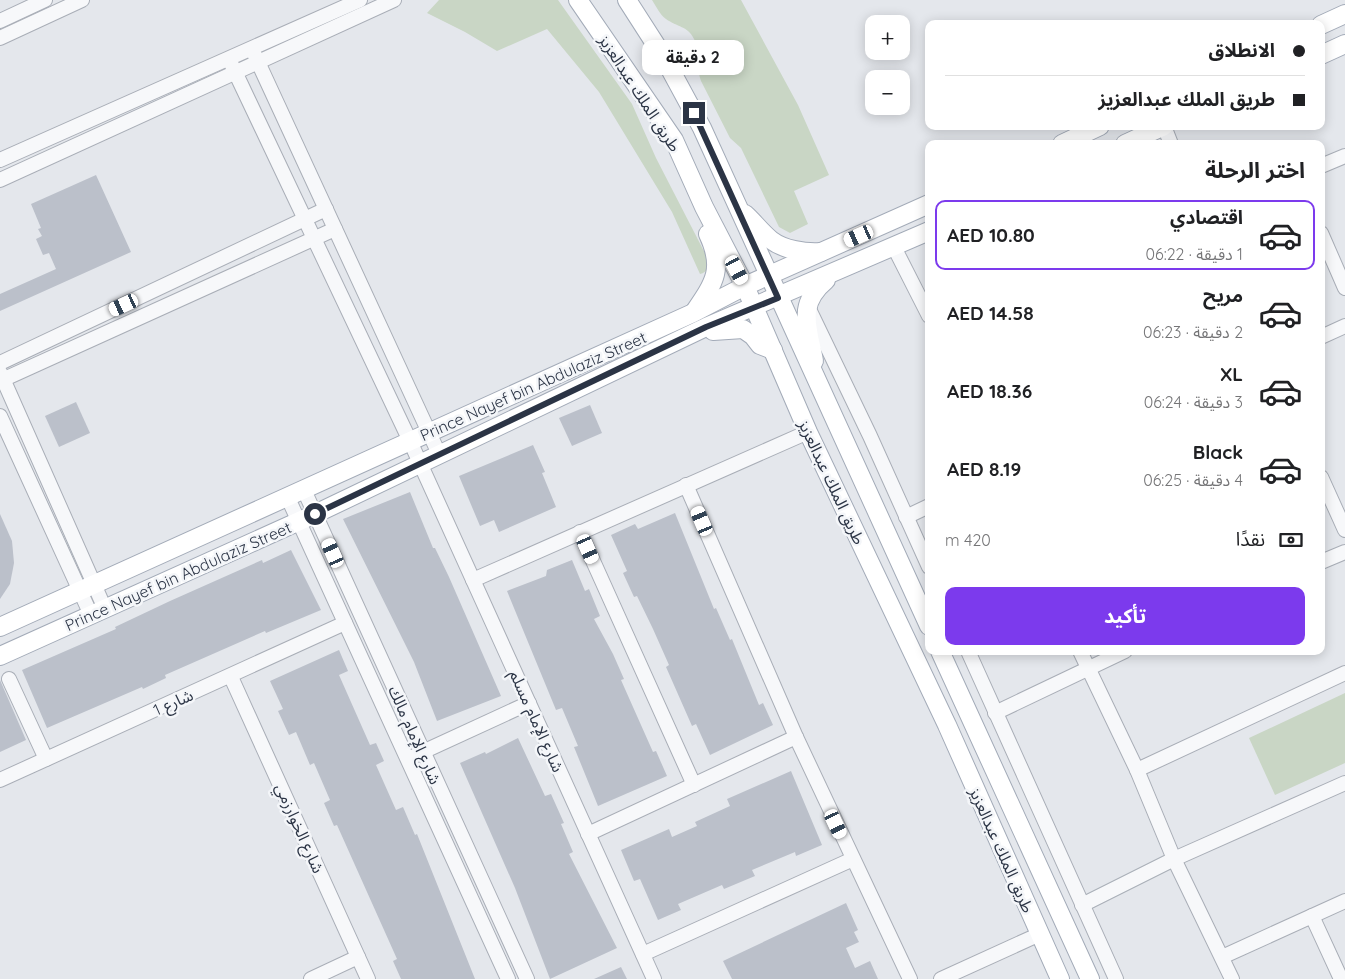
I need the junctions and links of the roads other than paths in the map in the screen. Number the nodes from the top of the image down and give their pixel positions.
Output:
1 (45, 0) edge
2 (82, 0) edge
3 (360, 0) edge
4 (394, 0) edge
5 (578, 0) edge
6 (627, 0) edge
7 (1345, 14) edge
8 (0, 21) edge
9 (1325, 23) edge
10 (0, 38) edge
11 (1345, 44) edge
12 (252, 49) junction
13 (1325, 53) edge
14 (229, 59) junction
15 (258, 62) junction
16 (235, 72) junction
17 (1092, 130) edge
18 (1155, 130) edge
19 (1070, 140) edge
20 (1134, 140) edge
21 (1345, 156) edge
22 (0, 160) edge
23 (1325, 164) edge
24 (0, 180) edge
25 (925, 206) edge
26 (704, 207) junction
27 (326, 210) junction
28 (739, 210) junction
29 (305, 219) junction
30 (335, 229) junction
31 (925, 234) edge
32 (314, 238) junction
33 (1325, 242) edge
34 (894, 246) junction
35 (824, 252) junction
36 (836, 272) junction
37 (769, 276) junction
38 (745, 286) junction
39 (1345, 288) edge
40 (778, 298) junction
41 (807, 305) junction
42 (755, 307) junction
43 (925, 308) edge
44 (694, 313) junction
45 (1345, 326) edge
46 (706, 327) junction
47 (1325, 335) edge
48 (774, 350) junction
49 (0, 363) edge
50 (1, 378) edge
51 (819, 386) junction
52 (0, 416) edge
53 (429, 432) junction
54 (808, 432) junction
55 (410, 441) junction
56 (439, 454) junction
57 (420, 463) junction
58 (686, 486) junction
59 (1325, 486) edge
60 (304, 490) junction
61 (288, 498) junction
62 (925, 508) edge
63 (315, 514) junction
64 (906, 517) junction
65 (298, 521) junction
66 (1345, 530) edge
67 (580, 532) junction
68 (1345, 552) edge
69 (925, 558) edge
70 (1325, 560) edge
71 (473, 580) junction
72 (87, 587) junction
73 (98, 612) junction
74 (925, 617) edge
75 (345, 623) junction
76 (0, 627) edge
77 (942, 655) edge
78 (970, 655) edge
79 (1082, 655) edge
80 (1116, 655) edge
81 (0, 656) edge
82 (1087, 668) junction
83 (1345, 673) edge
84 (231, 676) junction
85 (9, 679) dead end
86 (529, 703) junction
87 (995, 713) junction
88 (796, 737) junction
89 (423, 752) junction
90 (46, 759) junction
91 (407, 759) junction
92 (1137, 770) junction
93 (0, 780) edge
94 (1345, 783) edge
95 (694, 785) junction
96 (588, 834) junction
97 (853, 859) junction
98 (1174, 859) junction
99 (1345, 901) edge
100 (1082, 905) junction
101 (1312, 916) junction
102 (1040, 934) junction
103 (643, 954) junction
104 (358, 957) junction
105 (1222, 958) junction
106 (311, 979) edge
107 (368, 979) edge
108 (508, 979) edge
109 (526, 979) edge
110 (654, 979) edge
111 (910, 979) edge
112 (941, 979) edge
113 (1060, 979) edge
114 (1090, 979) edge
115 (1116, 979) edge
116 (1232, 979) edge
117 (1341, 979) edge

1 - 8 street
2 - 10 street
3 - 12 street
4 - 15 street
5 - 26 main road, طريق الملك عبدالعزيز
6 - 28 main road, طريق الملك عبدالعزيز
7 - 9 main road
11 - 13 main road
12 - 14 street
12 - 15 street
14 - 16 street, شارع الإمام مسلم
14 - 22 street
15 - 16 street
15 - 27 street
16 - 24 street
16 - 29 street, شارع الإمام مسلم
17 - 19 main road
18 - 20 main road
21 - 23 street
25 - 35 main road, Prince Nayef bin Abdulaziz Street
26 - 38 main road, طريق الملك عبدالعزيز
26 - 44 main road
27 - 29 street
27 - 30 street
28 - 35 main road
28 - 37 main road, طريق الملك عبدالعزيز
29 - 32 street, شارع الإمام مسلم
29 - 49 street
30 - 32 street
30 - 53 street
31 - 34 main road, Prince Nayef bin Abdulaziz Street
32 - 50 street
32 - 55 street, شارع الإمام مسلم
33 - 39 street
34 - 36 main road, Prince Nayef bin Abdulaziz Street
34 - 43 street
35 - 37 main road, Prince Nayef bin Abdulaziz Street
36 - 40 main road, Prince Nayef bin Abdulaziz Street
36 - 41 main road
37 - 38 main road, Prince Nayef bin Abdulaziz Street
37 - 40 main road, طريق الملك عبدالعزيز
38 - 42 main road, طريق الملك عبدالعزيز
38 - 44 main road, Prince Nayef bin Abdulaziz Street
40 - 42 main road, Prince Nayef bin Abdulaziz Street
40 - 51 main road, طريق الملك عبدالعزيز
41 - 51 main road
41 - 64 street
42 - 46 main road, Prince Nayef bin Abdulaziz Street
42 - 48 main road, طريق الملك عبدالعزيز
44 - 53 main road, Prince Nayef bin Abdulaziz Street
45 - 47 street
46 - 48 main road
46 - 56 main road, Prince Nayef bin Abdulaziz Street
48 - 54 main road, طريق الملك عبدالعزيز
50 - 72 street
51 - 74 main road, طريق الملك عبدالعزيز
52 - 72 street
53 - 55 main road, Prince Nayef bin Abdulaziz Street
53 - 56 street
54 - 58 street
54 - 102 main road, طريق الملك عبدالعزيز
55 - 57 street, شارع الإمام مسلم
55 - 60 main road, Prince Nayef bin Abdulaziz Street
56 - 57 main road, Prince Nayef bin Abdulaziz Street
57 - 63 main road, Prince Nayef bin Abdulaziz Street
57 - 71 street, شارع الإمام مسلم
58 - 67 street
58 - 88 street
59 - 66 street
60 - 61 main road, Prince Nayef bin Abdulaziz Street
60 - 63 street, شارع الإمام مالك
61 - 65 street, شارع الإمام مالك
61 - 72 main road, Prince Nayef bin Abdulaziz Street
62 - 64 street
63 - 65 main road, Prince Nayef bin Abdulaziz Street
63 - 89 street, شارع الإمام مالك
64 - 69 street
65 - 73 main road, Prince Nayef bin Abdulaziz Street
65 - 75 street, شارع الإمام مالك
67 - 71 street
67 - 95 street
68 - 70 street
71 - 86 street, شارع الإمام مسلم
72 - 73 street
72 - 76 main road, Prince Nayef bin Abdulaziz Street
73 - 81 main road, Prince Nayef bin Abdulaziz Street
75 - 84 street, شارع 1
75 - 91 street, شارع الإمام مالك
77 - 114 main road, طريق الملك عبدالعزيز
78 - 87 street
79 - 82 street
80 - 82 street
82 - 87 street
82 - 92 street
83 - 92 street
84 - 90 street, شارع 1
84 - 104 street, شارع الخوارزمي
85 - 90 street
86 - 89 street
86 - 96 street, شارع الإمام مسلم
87 - 100 street
88 - 95 street
88 - 97 street
89 - 91 street
89 - 109 street, شارع الإمام مالك
90 - 93 street, شارع 1
91 - 108 street, شارع الإمام مالك
92 - 98 street
94 - 98 street
95 - 96 street
96 - 103 street, شارع الإمام مسلم
97 - 103 street
97 - 111 street
98 - 100 street
98 - 105 street
99 - 101 street
100 - 115 street
101 - 105 street
101 - 117 street
102 - 112 street
102 - 113 main road, طريق الملك عبدالعزيز
103 - 110 street, شارع الإمام مسلم
104 - 106 street
104 - 107 street, شارع الخوارزمي
105 - 116 street

